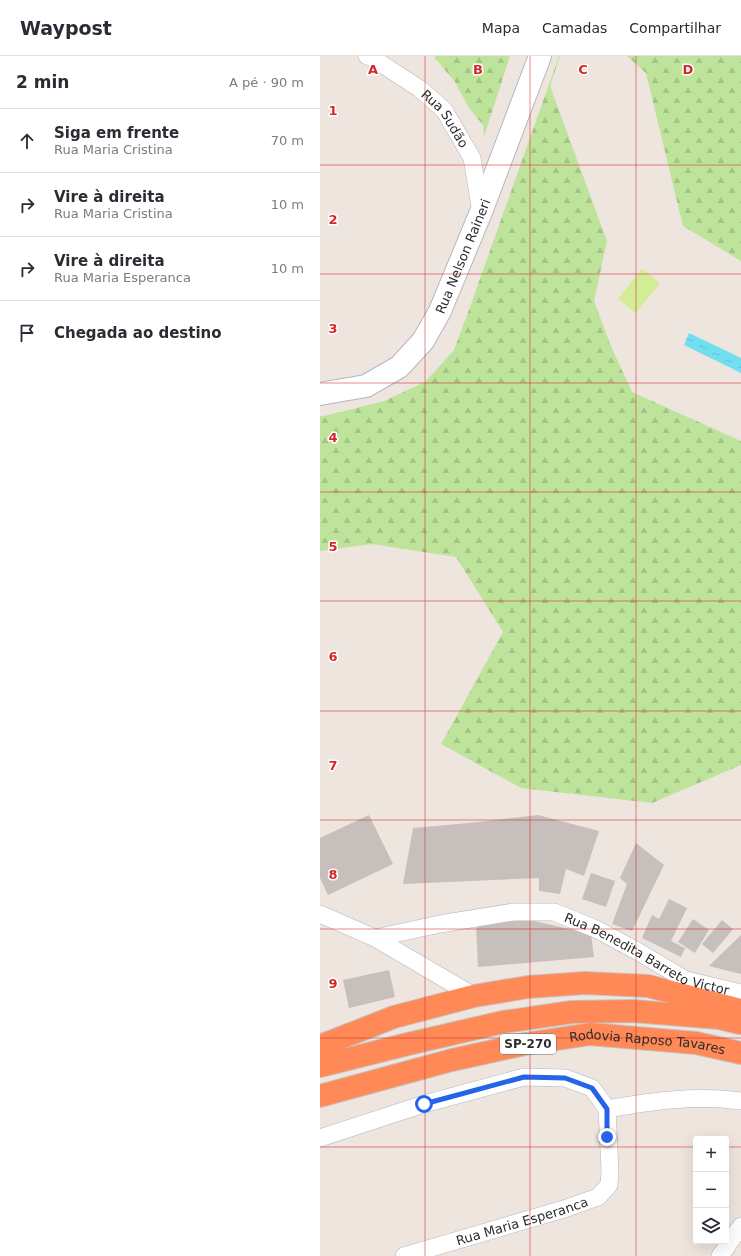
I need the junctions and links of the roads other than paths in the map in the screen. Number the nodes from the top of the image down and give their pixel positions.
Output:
1 (367, 56) edge
2 (540, 56) edge
3 (481, 212) junction
4 (320, 394) edge
5 (320, 914) edge
6 (374, 938) junction
7 (741, 993) edge
8 (474, 996) junction
9 (741, 1010) edge
10 (741, 1024) edge
11 (320, 1046) edge
12 (741, 1053) edge
13 (320, 1066) edge
14 (320, 1096) edge
15 (741, 1101) edge
16 (607, 1109) junction
17 (320, 1138) edge
18 (741, 1226) edge
19 (404, 1256) edge
20 (720, 1256) edge

1 - 3 street, Rua Sudão
2 - 3 main road, Rua Nelson Raineri
3 - 4 main road, Rua Nelson Raineri
5 - 6 street
6 - 7 street, Rua Benedita Barreto Victor
6 - 8 street
8 - 9 highway
8 - 11 highway
10 - 13 highway, Rodovia Raposo Tavares / SP-270
12 - 14 highway, Rodovia Raposo Tavares / SP-270
15 - 16 street
16 - 17 street
16 - 19 street, Rua Maria Esperanca
18 - 20 street

